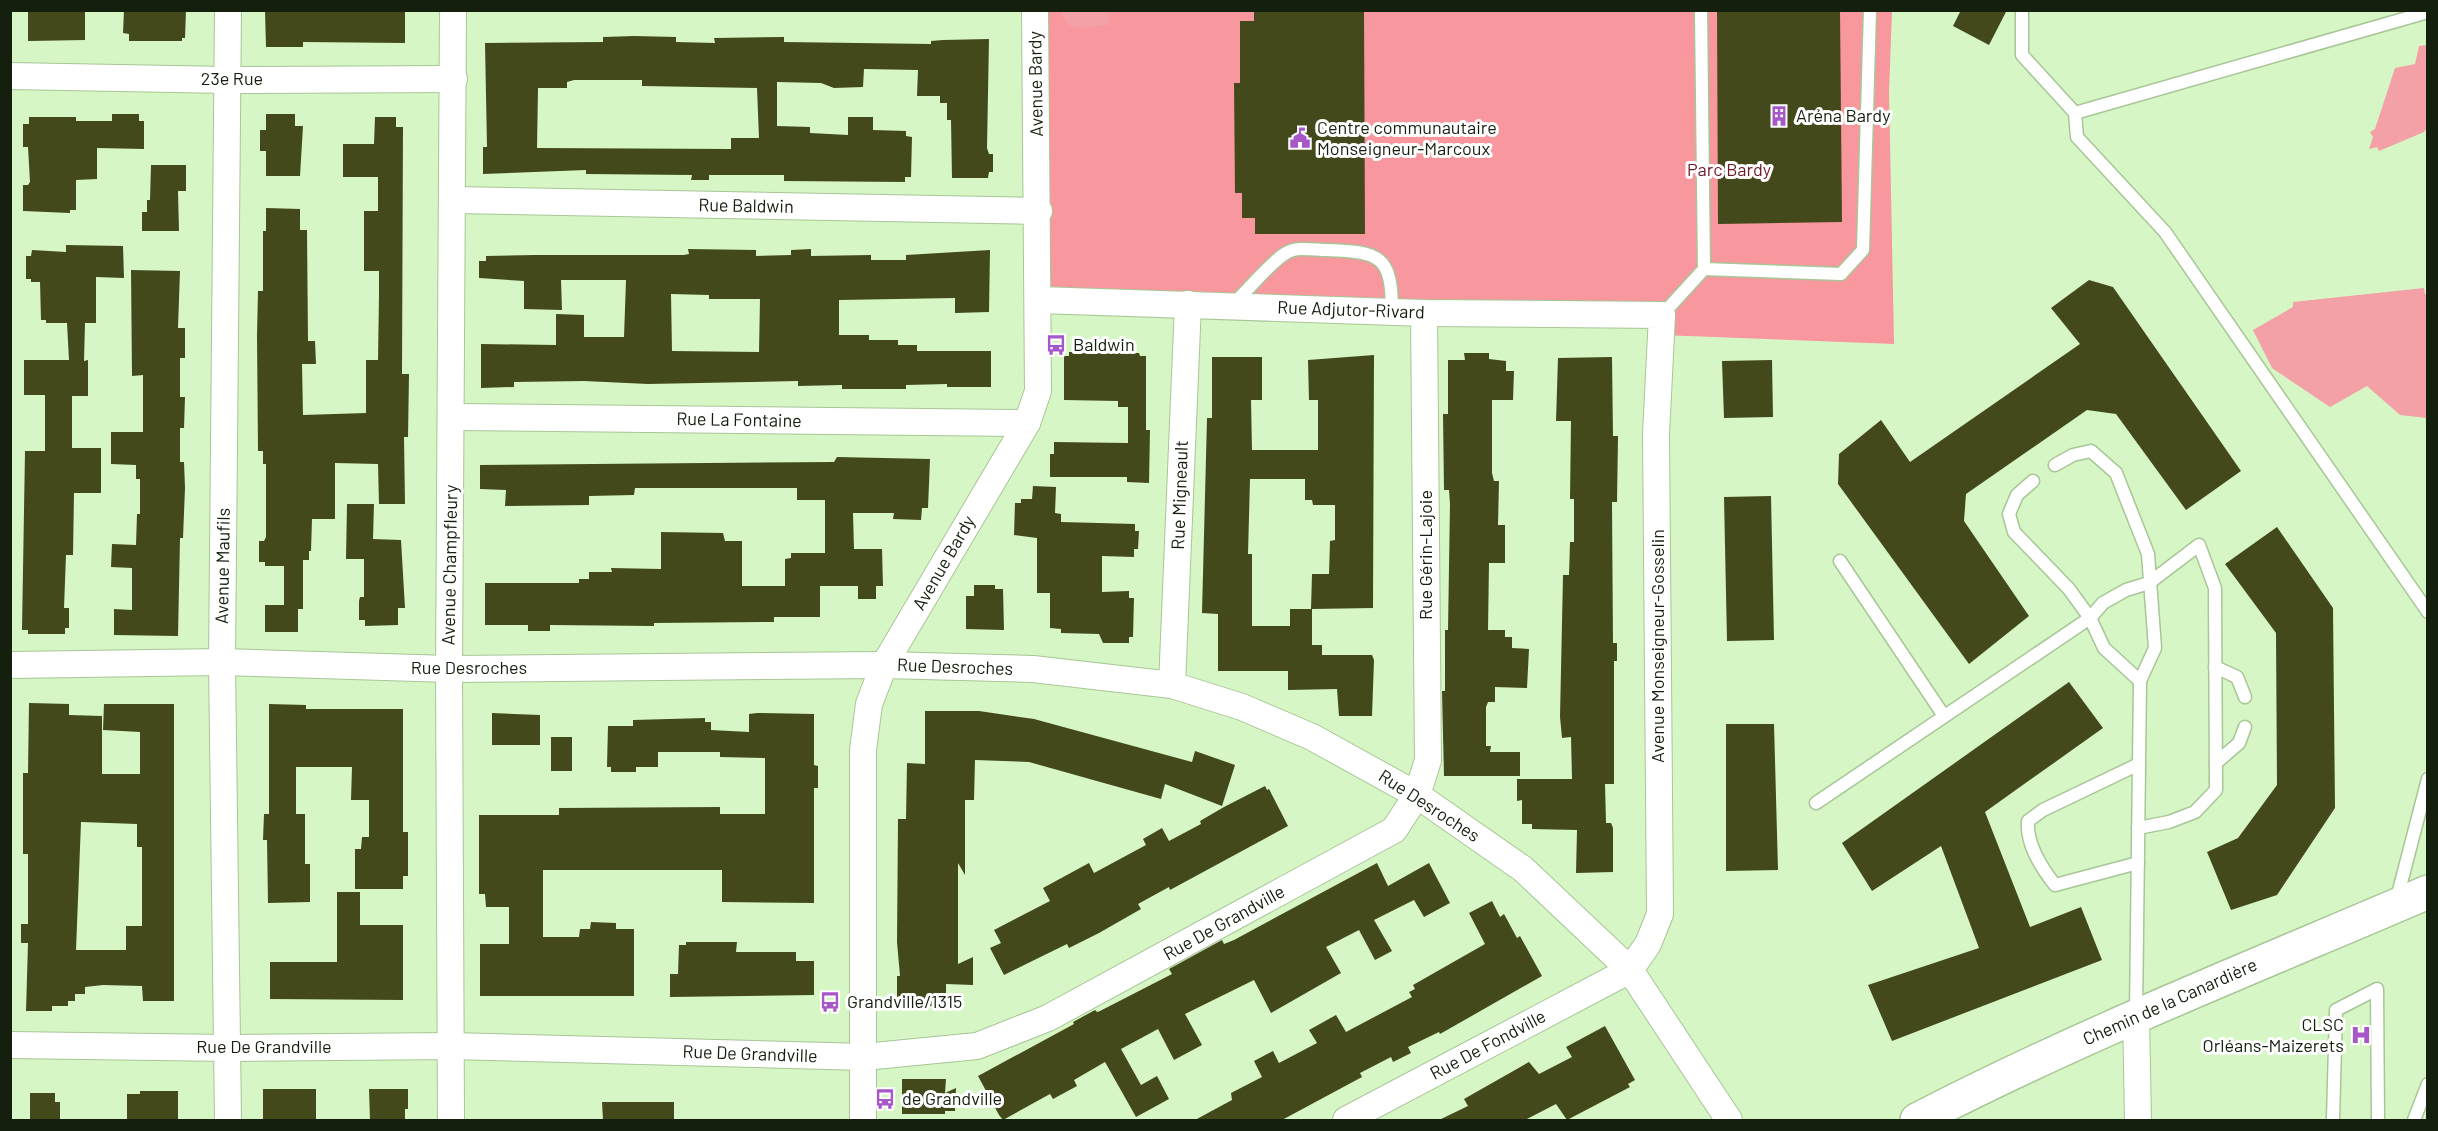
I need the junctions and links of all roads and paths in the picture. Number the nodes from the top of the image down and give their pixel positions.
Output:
1 (228, 10) edge
2 (453, 10) edge
3 (1035, 10) edge
4 (1701, 10) edge
5 (1870, 10) edge
6 (2022, 10) edge
7 (2427, 12) edge
8 (10, 76) edge
9 (454, 79) junction
10 (228, 80) junction
11 (2075, 113) junction
12 (453, 200) junction
13 (1039, 211) junction
14 (1704, 269) junction
15 (1039, 300) junction
16 (1188, 304) junction
17 (1231, 306) junction
18 (1392, 312) junction
19 (1424, 314) junction
20 (1662, 315) junction
21 (452, 417) junction
22 (1027, 423) junction
23 (2055, 465) dead end
24 (2033, 481) dead end
25 (1840, 561) dead end
26 (2149, 583) junction
27 (2427, 612) edge
28 (2090, 618) junction
29 (222, 663) junction
30 (10, 665) edge
31 (884, 665) junction
32 (2215, 667) junction
33 (449, 669) junction
34 (2140, 681) junction
35 (1172, 685) junction
36 (2245, 697) dead end
37 (1944, 716) junction
38 (2245, 727) dead end
39 (2216, 763) junction
40 (2139, 764) junction
41 (2427, 779) edge
42 (1418, 795) junction
43 (1816, 803) dead end
44 (2138, 828) junction
45 (2138, 863) junction
46 (2427, 892) edge
47 (2395, 906) junction
48 (1630, 970) junction
49 (2136, 1015) junction
50 (10, 1045) edge
51 (451, 1046) junction
52 (228, 1048) junction
53 (864, 1057) junction
54 (2427, 1084) edge
55 (1952, 1112) edge
56 (228, 1120) edge
57 (451, 1120) edge
58 (862, 1120) edge
59 (1346, 1120) edge
60 (1729, 1120) edge
61 (1917, 1120) edge
62 (2138, 1120) edge
63 (2333, 1120) edge
64 (2378, 1120) edge
65 (2414, 1120) edge

1 - 10 street, Avenue Maufils
2 - 9 street, Avenue Champfleury
3 - 13 street, Avenue Bardy
4 - 14 lane
5 - 14 lane
6 - 11 lane
7 - 11 lane
8 - 10 street, 23e Rue
9 - 10 street, 23e Rue
9 - 12 street, Avenue Champfleury
10 - 29 street, Avenue Maufils
11 - 27 lane
12 - 13 street, Rue Baldwin
12 - 21 street, Avenue Champfleury
13 - 15 street, Avenue Bardy
14 - 20 lane
15 - 16 street, Rue Adjutor-Rivard
15 - 22 street, Avenue Bardy
16 - 17 street, Rue Adjutor-Rivard
16 - 35 street, Rue Migneault
17 - 18 street, Rue Adjutor-Rivard
17 - 18 lane
18 - 19 street, Rue Adjutor-Rivard
19 - 20 street, Rue Adjutor-Rivard
19 - 42 street, Rue Gérin-Lajoie
20 - 48 street, Avenue Monseigneur-Gosselin
21 - 22 street, Rue La Fontaine
21 - 33 street, Avenue Champfleury
22 - 31 street, Avenue Bardy
23 - 26 lane
24 - 28 lane
25 - 37 lane
26 - 28 lane
26 - 32 lane
26 - 34 lane
28 - 34 lane
28 - 37 lane
29 - 30 street, Rue Desroches
29 - 33 street, Rue Desroches
29 - 52 street, Avenue Maufils
31 - 33 street, Rue Desroches
31 - 35 street, Rue Desroches
31 - 53 street, Avenue Bardy
32 - 36 lane
32 - 39 lane
33 - 51 street, Avenue Champfleury
34 - 40 lane
35 - 42 street, Rue Desroches
37 - 43 lane
38 - 39 lane
39 - 44 lane
40 - 44 lane
40 - 45 lane
41 - 47 lane
42 - 48 street, Rue Desroches
42 - 53 street, Rue De Grandville
44 - 45 lane
45 - 49 lane
46 - 47 main road, Chemin de la Canardière
47 - 49 main road, Chemin de la Canardière
48 - 59 street, Rue De Fondville
48 - 60 street, Rue Desroches
49 - 55 main road, Chemin de la Canardière
49 - 62 street
50 - 52 street, Rue De Grandville
51 - 52 street, Rue De Grandville
51 - 53 street, Rue De Grandville
51 - 57 street, Avenue Champfleury
52 - 56 street, Avenue Maufils
53 - 58 street, Avenue Bardy
54 - 65 lane
55 - 61 main road, Chemin de la Canardière
63 - 64 lane

